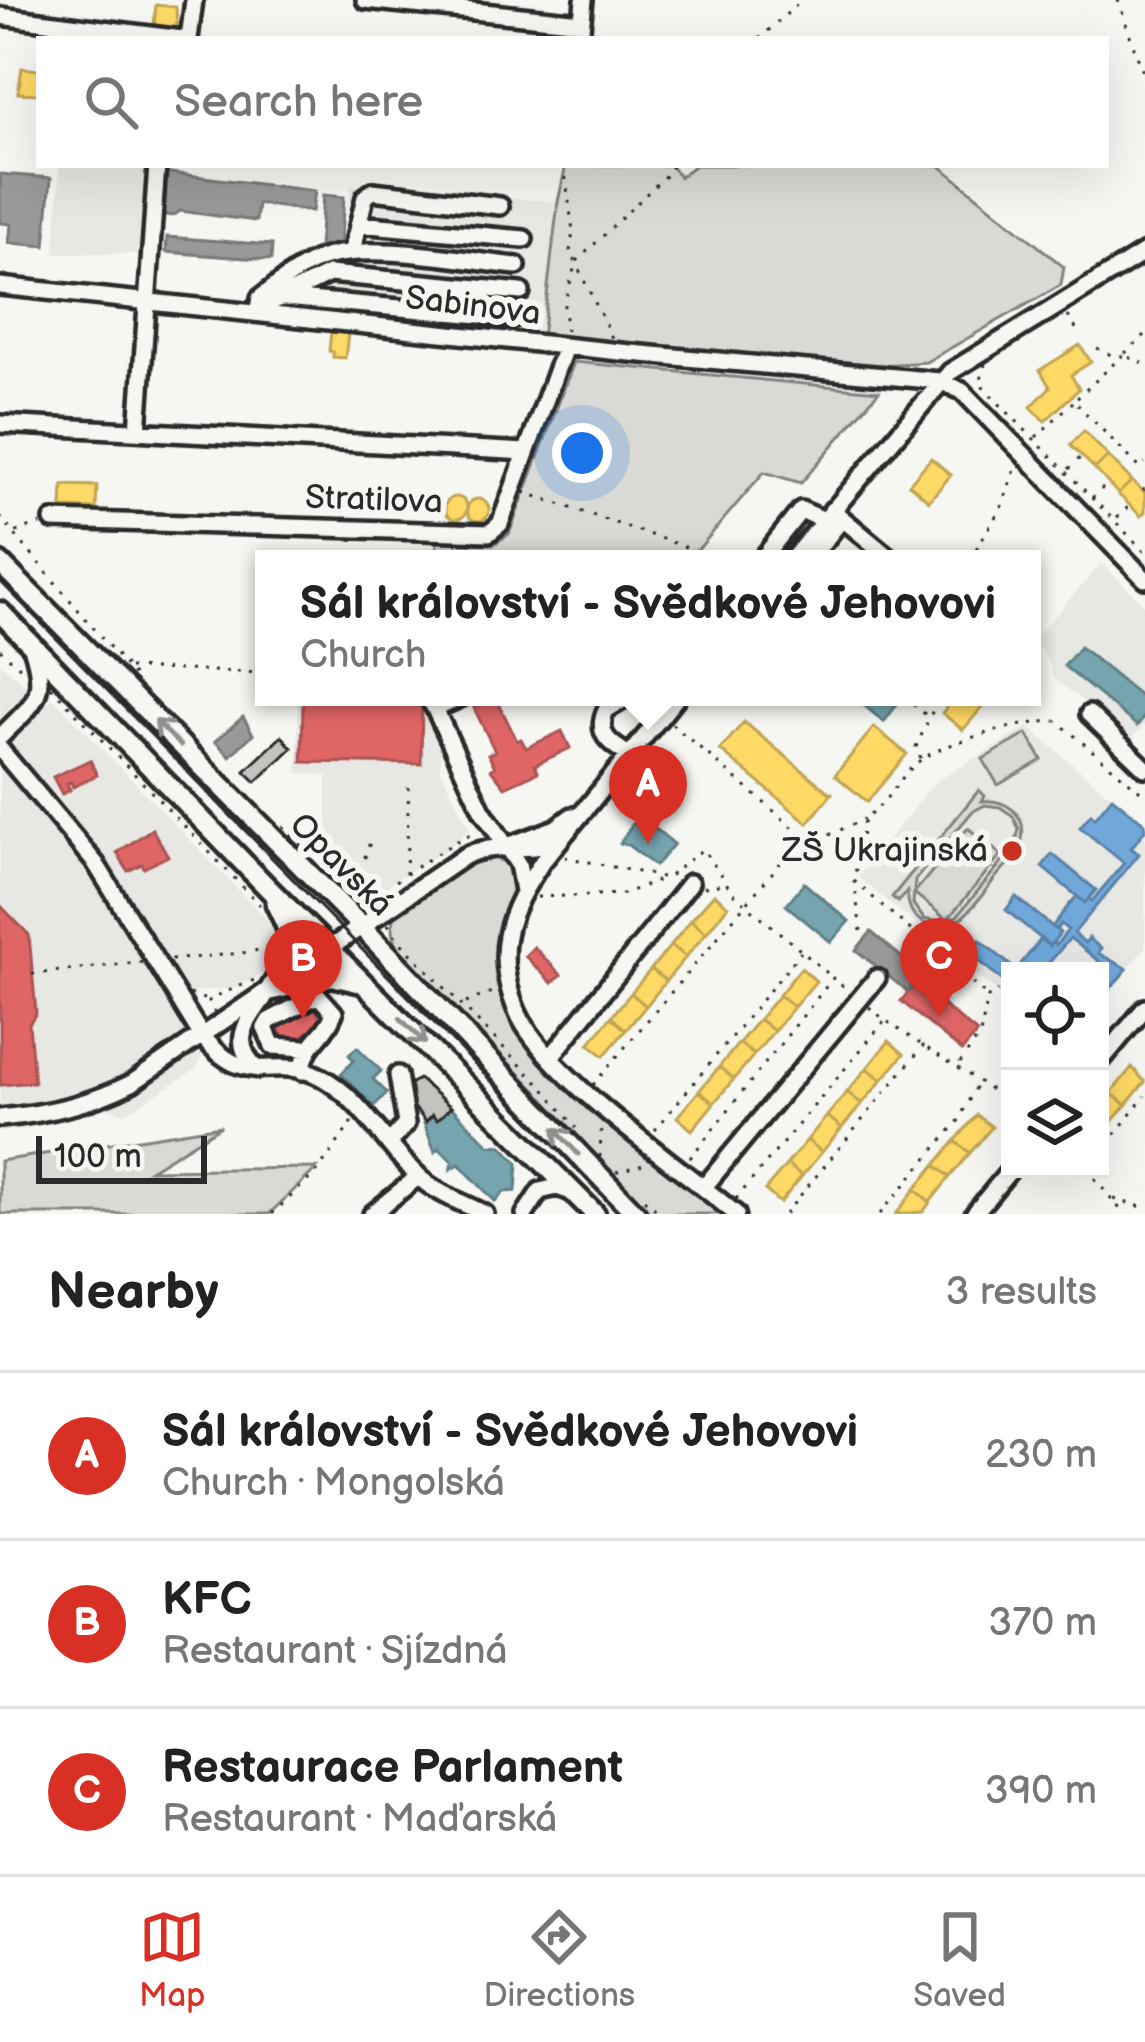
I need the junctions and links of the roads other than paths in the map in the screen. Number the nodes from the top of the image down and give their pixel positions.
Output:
1 (194, 0) edge
2 (365, 0) edge
3 (584, 0) edge
4 (430, 3) edge
5 (0, 16) edge
6 (581, 31) edge
7 (162, 36) edge
8 (187, 36) edge
9 (157, 168) edge
10 (500, 206) dead end
11 (359, 224) junction
12 (524, 239) dead end
13 (352, 251) junction
14 (1145, 252) edge
15 (518, 266) dead end
16 (0, 286) edge
17 (521, 292) dead end
18 (282, 297) junction
19 (146, 301) junction
20 (258, 310) junction
21 (515, 318) dead end
22 (565, 346) junction
23 (940, 381) junction
24 (0, 424) edge
25 (138, 430) junction
26 (526, 452) junction
27 (833, 516) junction
28 (53, 520) road end
29 (769, 550) edge
30 (801, 550) edge
31 (815, 550) edge
32 (879, 550) edge
33 (0, 562) edge
34 (1145, 578) edge
35 (0, 612) edge
36 (30, 642) junction
37 (432, 706) edge
38 (613, 706) edge
39 (669, 706) edge
40 (1089, 714) dead end
41 (0, 737) edge
42 (0, 749) edge
43 (629, 754) junction
44 (1142, 756) edge
45 (593, 799) junction
46 (482, 810) junction
47 (504, 848) junction
48 (562, 849) junction
49 (465, 856) junction
50 (690, 883) dead end
51 (268, 890) junction
52 (530, 894) junction
53 (360, 925) junction
54 (329, 950) junction
55 (877, 977) dead end
56 (266, 983) junction
57 (371, 989) junction
58 (1145, 1008) edge
59 (200, 1033) junction
60 (306, 1048) junction
61 (1109, 1051) edge
62 (551, 1057) junction
63 (260, 1071) junction
64 (302, 1071) junction
65 (398, 1075) dead end
66 (0, 1118) edge
67 (389, 1143) junction
68 (419, 1176) junction
69 (1004, 1178) edge
70 (704, 1187) junction
71 (575, 1194) junction
72 (639, 1206) edge
73 (735, 1208) edge
74 (372, 1214) edge
75 (484, 1214) edge
76 (525, 1214) edge
77 (596, 1214) edge
78 (974, 1214) edge

1 - 8 street
2 - 4 street
3 - 6 street
4 - 6 street
5 - 7 street
9 - 19 street
10 - 11 street
11 - 12 street
11 - 13 street
13 - 15 street
13 - 20 street
14 - 23 street
16 - 19 street, Sabinova
17 - 18 street
18 - 20 street
18 - 21 street
19 - 20 street, Sabinova
19 - 25 street
20 - 22 street, Sabinova
22 - 23 street, Sabinova
22 - 26 street, Stratilova
23 - 27 street
23 - 34 street
24 - 25 street
25 - 26 street
26 - 28 street, Stratilova
27 - 29 street
27 - 30 street
27 - 31 street
27 - 32 street
53 -> 33 main road, Opavská
35 - 36 main road, Opavská
36 - 41 street
36 - 51 main road, Opavská
37 - 46 street
38 - 43 street
39 - 43 street
40 - 44 street
42 - 59 street
43 - 45 street
45 - 47 street
45 - 48 street
46 - 47 street
46 - 49 street
47 - 48 street
47 - 49 street
47 - 52 street
48 - 52 street
49 - 53 street
50 - 62 street
51 - 54 main road, Opavská
51 - 56 main road
52 - 62 street
53 - 54 street
72 -> 53 main road, Opavská
54 - 56 street
54 - 57 main road, Opavská
55 - 70 street
56 - 57 main road
56 - 59 street
56 - 63 street
57 -> 71 main road, Opavská
58 - 61 street
59 - 63 street
59 - 66 street
60 - 60 street
60 - 64 street
62 - 70 street
63 - 64 street
64 - 67 street
65 - 67 street
67 - 68 street
68 - 74 street
68 - 75 street
69 - 78 street
70 - 73 street
71 - 76 street
71 - 77 main road, Opavská

